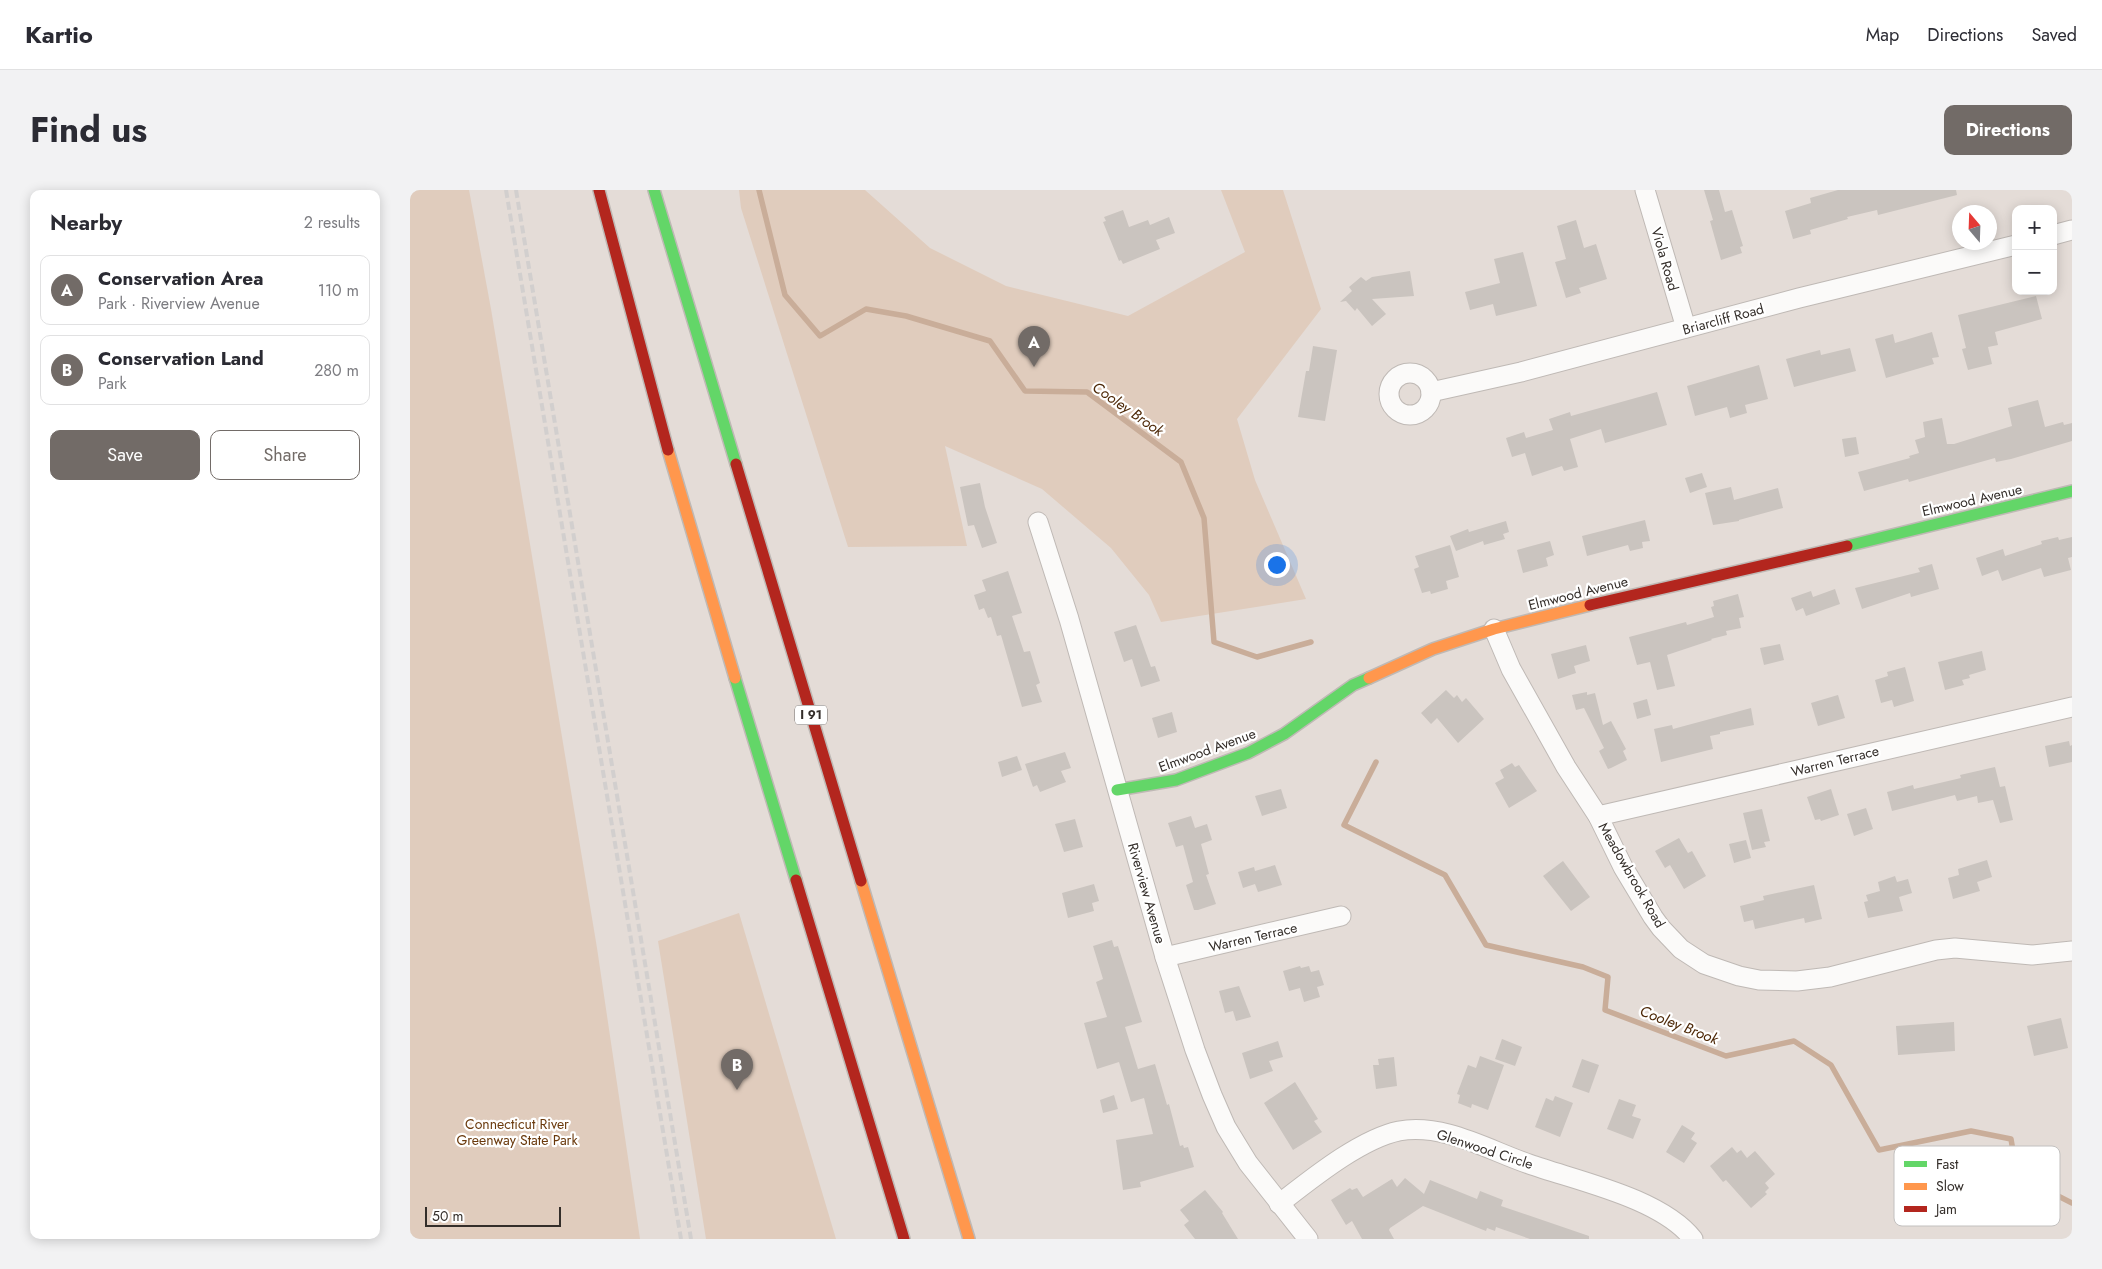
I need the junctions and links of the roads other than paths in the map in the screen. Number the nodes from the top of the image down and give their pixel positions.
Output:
1 (599, 190) edge
2 (654, 190) edge
3 (1645, 190) edge
4 (2072, 230) edge
5 (2057, 234) edge
6 (2012, 246) edge
7 (1686, 328) junction
8 (1431, 392) dead end
9 (2072, 491) edge
10 (1038, 522) dead end
11 (1494, 629) junction
12 (2072, 707) edge
13 (1117, 790) junction
14 (1598, 816) junction
15 (1341, 916) dead end
16 (2072, 951) edge
17 (1165, 957) junction
18 (1279, 1204) junction
19 (904, 1239) edge
20 (969, 1239) edge
21 (1308, 1239) edge
22 (1693, 1239) edge

1 - 19 main road
2 - 20 main road, I 91
3 - 7 street, Viola Road
4 - 5 street
6 - 7 street, Briarcliff Road
7 - 8 street, Briarcliff Road
9 - 11 main road, Elmwood Avenue
10 - 13 street, Riverview Avenue
11 - 13 main road, Elmwood Avenue
11 - 14 street, Meadowbrook Road
12 - 14 street, Warren Terrace
13 - 17 street, Riverview Avenue
14 - 16 street, Meadowbrook Road
15 - 17 street, Warren Terrace
17 - 18 street, Riverview Avenue
18 - 21 street, Riverview Avenue
18 - 22 street, Glenwood Circle

